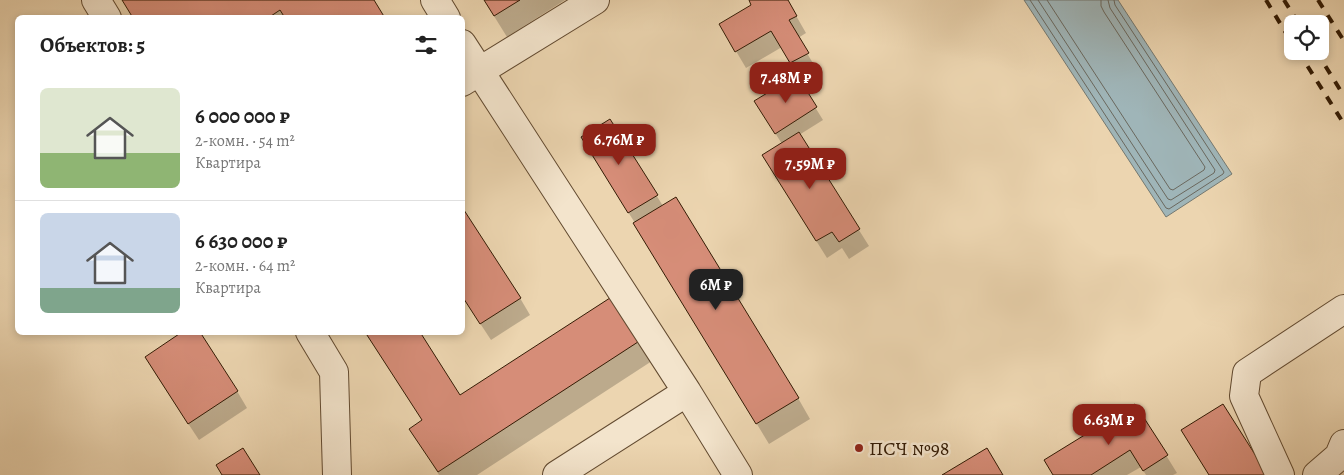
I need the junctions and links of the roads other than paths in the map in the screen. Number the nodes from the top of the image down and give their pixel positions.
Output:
1 (96, 0) edge
2 (435, 0) edge
3 (595, 0) edge
4 (105, 15) edge
5 (444, 15) edge
6 (465, 55) edge
7 (471, 77) edge
8 (1344, 309) edge
9 (312, 335) edge
10 (687, 392) junction
11 (1344, 444) edge
12 (336, 475) edge
13 (557, 475) edge
14 (738, 475) edge
15 (1280, 475) edge
16 (1317, 475) edge

1 - 4 street
2 - 5 street
3 - 7 street
6 - 7 street
7 - 10 street
8 - 15 street
9 - 12 street
10 - 13 street
10 - 14 street
11 - 16 street

